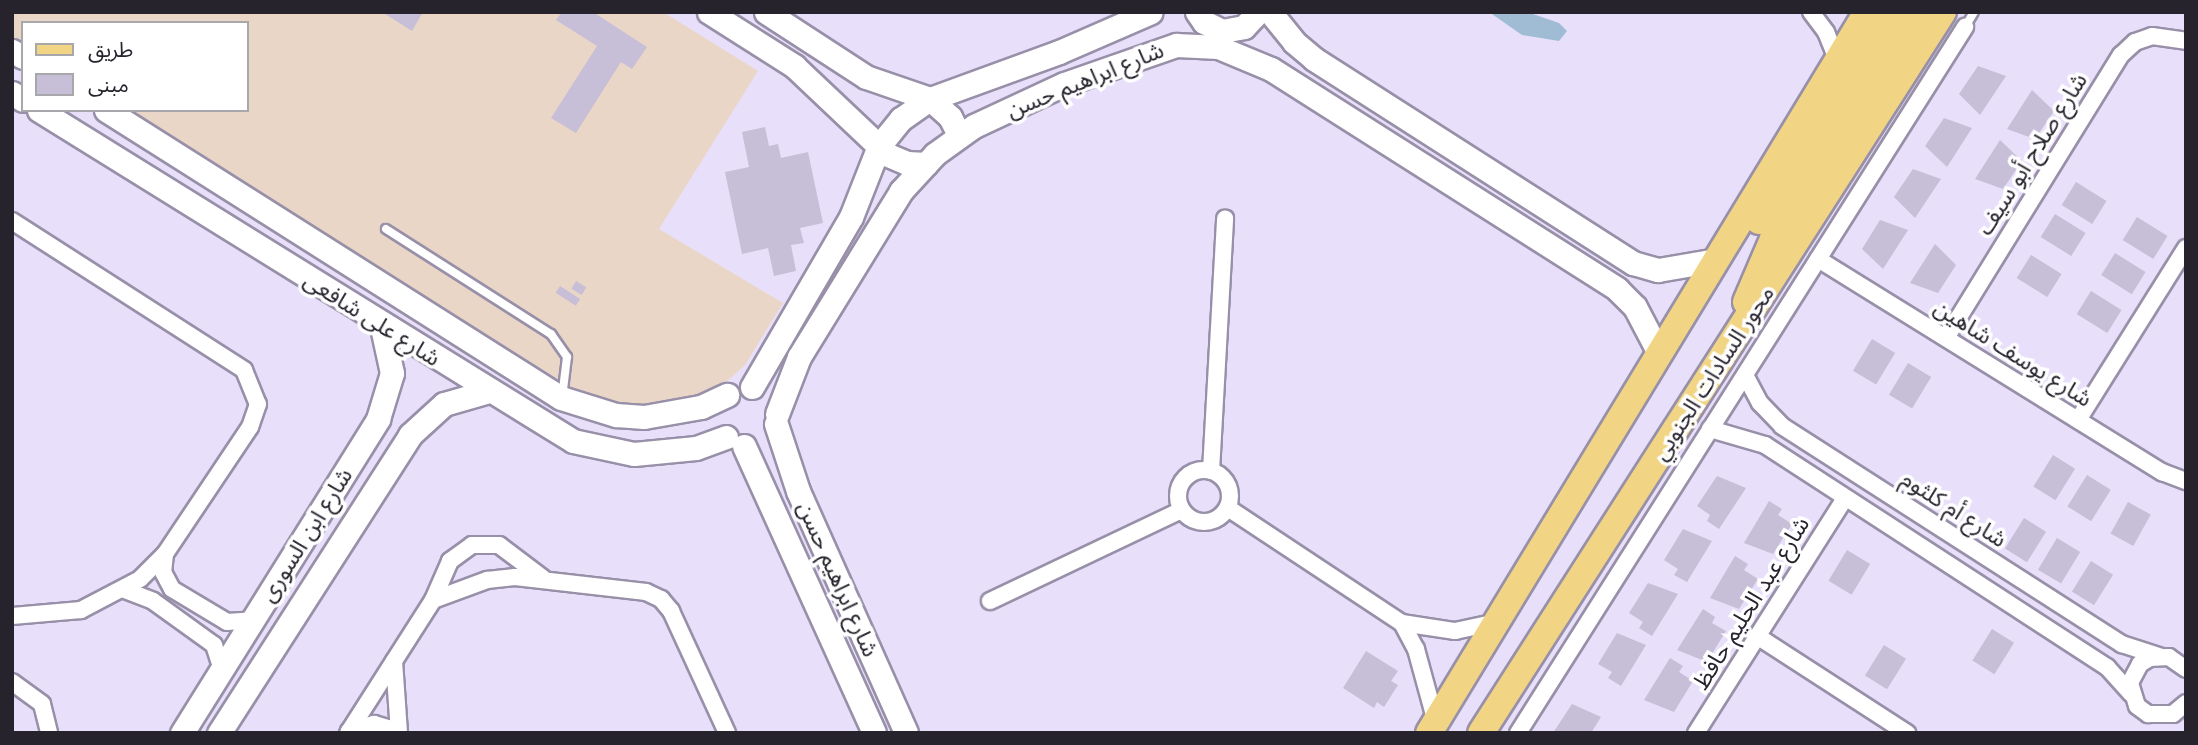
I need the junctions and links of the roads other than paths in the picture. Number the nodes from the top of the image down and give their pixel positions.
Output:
1 (709, 12) edge
2 (766, 12) edge
3 (1151, 12) edge
4 (1197, 12) edge
5 (1258, 12) edge
6 (1270, 12) edge
7 (1811, 12) edge
8 (1867, 12) edge
9 (1891, 12) edge
10 (1914, 12) edge
11 (1943, 12) edge
12 (1974, 12) edge
13 (1965, 27) joint
14 (1220, 39) junction
15 (2186, 41) edge
16 (1838, 61) junction
17 (930, 99) junction
18 (42, 112) edge
19 (109, 112) edge
20 (959, 135) junction
21 (879, 146) junction
22 (926, 164) junction
23 (1225, 218) dead end
24 (12, 220) edge
25 (386, 229) dead end
26 (2186, 248) edge
27 (1818, 259) junction
28 (1716, 260) junction
29 (382, 327) junction
30 (1738, 335) junction
31 (1946, 338) junction
32 (1660, 354) junction
33 (1745, 375) junction
34 (752, 387) junction
35 (488, 391) junction
36 (727, 395) junction
37 (561, 398) junction
38 (776, 419) junction
39 (2078, 420) junction
40 (1710, 429) junction
41 (735, 441) junction
42 (1211, 471) junction
43 (2186, 481) edge
44 (1845, 498) junction
45 (1228, 508) junction
46 (1182, 510) junction
47 (165, 554) junction
48 (2014, 574) junction
49 (543, 578) junction
50 (273, 589) junction
51 (125, 590) junction
52 (2000, 597) junction
53 (433, 600) junction
54 (990, 601) dead end
55 (299, 606) junction
56 (12, 616) edge
57 (253, 620) junction
58 (1497, 622) junction
59 (1402, 623) junction
60 (1757, 636) junction
61 (2164, 656) junction
62 (2186, 659) edge
63 (394, 661) junction
64 (2186, 669) edge
65 (222, 670) junction
66 (12, 682) edge
67 (2131, 694) junction
68 (2185, 710) edge
69 (2148, 714) junction
70 (1433, 727) edge
71 (1898, 731) edge
72 (348, 732) edge
73 (399, 732) edge
74 (49, 733) edge
75 (182, 733) edge
76 (219, 733) edge
77 (727, 733) edge
78 (874, 733) edge
79 (906, 733) edge
80 (1481, 733) edge
81 (1518, 733) edge
82 (1696, 733) edge
83 (2157, 733) edge

1 - 21 street
2 - 17 street
3 - 17 street, شارع ابراهيم حسن
4 - 14 street
5 - 14 street
6 - 28 street
7 - 16 street
8 - 16 main road
9 - 28 main road
10 - 30 main road
11 - 30 main road, محور السادات الجنوبي
12 - 13 lane
13 - 27 street
14 - 20 street, شارع ابراهيم حسن
14 - 32 street, شارع ابراهيم حسن
15 - 31 street, شارع صلاح أبو سيف
16 - 28 main road
17 - 20 street
17 - 21 street, شارع ابراهيم حسن
18 - 29 street, شارع على شافعى
19 - 37 street, شارع على شافعى
20 - 22 street, شارع ابراهيم حسن
21 - 22 street
21 - 34 street, شارع ابراهيم حسن
22 - 38 street, شارع ابراهيم حسن
23 - 42 street
24 - 47 street
25 - 37 lane
26 - 39 street
27 - 31 street, شارع يوسف شاهين
27 - 33 street
28 - 32 main road
29 - 35 street, شارع على شافعى
29 - 50 street, شارع ابن السورى
30 - 80 main road, محور السادات الجنوبي
31 - 39 street, شارع يوسف شاهين
32 - 58 main road
33 - 40 street
33 - 48 street, شارع أم كلثوم
34 - 36 street
34 - 38 street
35 - 41 street, شارع على شافعى
35 - 55 street, شارع ابن السورى
36 - 37 street, شارع على شافعى
36 - 41 street
38 - 41 street
38 - 79 street, شارع ابراهيم حسن
39 - 43 street, شارع يوسف شاهين
40 - 44 street
40 - 81 street
41 - 78 street, شارع ابراهيم حسن
42 - 45 street
42 - 46 street
44 - 52 street
44 - 60 street, شارع عبد الحليم حافظ
45 - 46 street
45 - 59 street
46 - 54 street
47 - 51 street
47 - 57 street
48 - 52 street
48 - 61 street, شارع أم كلثوم
49 - 53 street
49 - 53 street
49 - 77 street
50 - 55 street
50 - 57 street, شارع ابن السورى
51 - 56 street
51 - 65 street
52 - 67 street
53 - 63 street
55 - 76 street, شارع ابن السورى
57 - 65 street, شارع ابن السورى
58 - 59 street
58 - 70 main road
59 - 70 street
60 - 71 street
60 - 82 street, شارع عبد الحليم حافظ
61 - 62 street
61 - 64 street
61 - 67 street
63 - 72 street
63 - 73 street
65 - 75 street, شارع ابن السورى
66 - 74 street
67 - 69 street
68 - 69 street
69 - 83 street
72 - 73 street

